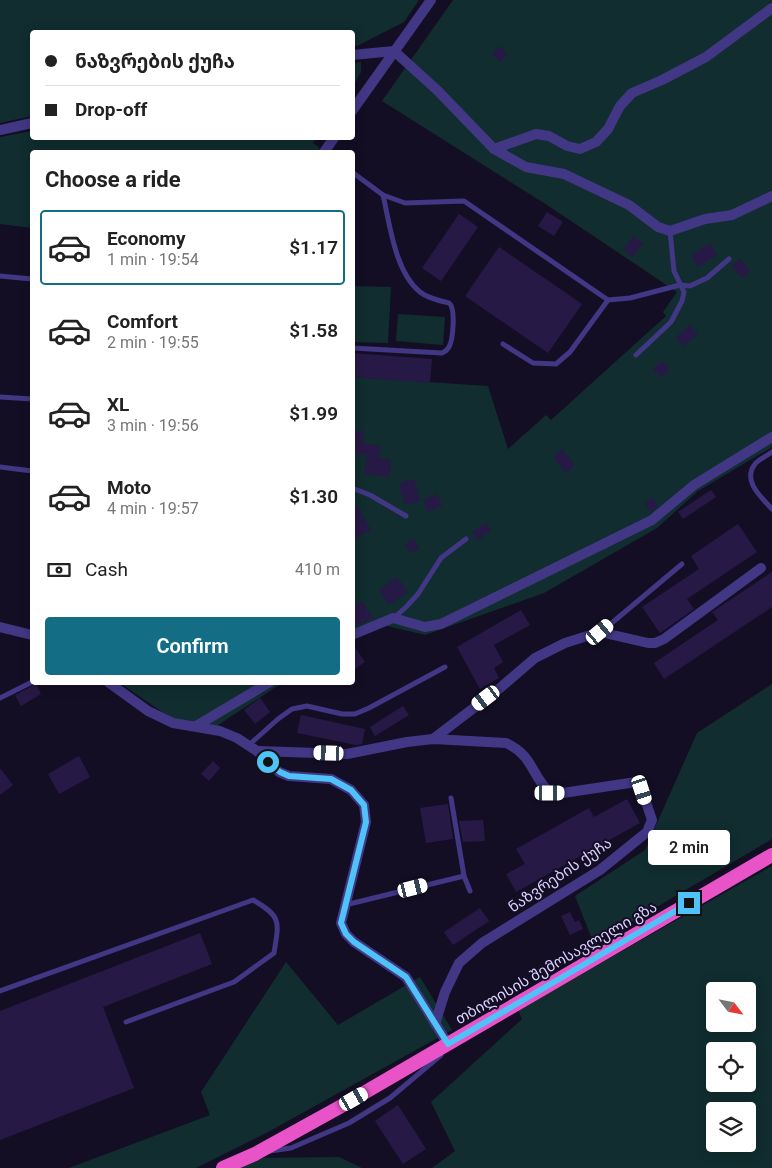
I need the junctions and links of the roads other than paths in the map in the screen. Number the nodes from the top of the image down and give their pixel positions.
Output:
1 (431, 0) edge
2 (772, 8) edge
3 (394, 51) junction
4 (355, 55) edge
5 (355, 107) edge
6 (30, 123) edge
7 (0, 130) edge
8 (494, 149) junction
9 (355, 174) edge
10 (383, 195) junction
11 (772, 196) edge
12 (670, 232) junction
13 (729, 259) dead end
14 (0, 276) edge
15 (30, 279) edge
16 (680, 285) junction
17 (608, 300) junction
18 (503, 344) dead end
19 (355, 348) edge
20 (636, 355) dead end
21 (0, 397) edge
22 (30, 399) edge
23 (772, 437) edge
24 (772, 452) edge
25 (0, 467) edge
26 (30, 471) edge
27 (355, 489) edge
28 (772, 509) edge
29 (406, 516) dead end
30 (466, 539) dead end
31 (682, 564) dead end
32 (761, 568) dead end
33 (393, 618) junction
34 (0, 627) edge
35 (600, 632) junction
36 (30, 634) edge
37 (355, 634) edge
38 (445, 667) dead end
39 (30, 683) edge
40 (112, 685) edge
41 (265, 685) edge
42 (0, 698) edge
43 (196, 726) junction
44 (433, 738) junction
45 (253, 748) junction
46 (451, 798) dead end
47 (772, 855) edge
48 (464, 876) junction
49 (470, 891) dead end
50 (344, 905) junction
51 (0, 991) edge
52 (126, 1022) dead end
53 (435, 1024) junction
54 (474, 1029) junction
55 (448, 1044) junction
56 (255, 1154) junction
57 (223, 1168) edge

1 - 3 street
2 - 8 street
3 - 4 street
3 - 5 street
3 - 8 street
6 - 7 street
8 - 12 street
9 - 10 lane
10 - 17 lane
10 - 19 lane
11 - 12 street
12 - 16 lane
13 - 16 lane
14 - 15 lane
16 - 17 lane
16 - 20 lane
17 - 18 lane
21 - 22 lane
23 - 33 street
24 - 28 lane
25 - 26 lane
27 - 29 lane
30 - 33 lane
31 - 35 lane
32 - 35 street
33 - 37 street
34 - 36 street
35 - 44 street, ნაზვრების ქუჩა
38 - 45 lane
39 - 42 lane
40 - 43 street, ნაზვრების ქუჩა
41 - 43 street
43 - 45 street, ნაზვრების ქუჩა
44 - 45 street, ნაზვრების ქუჩა
44 - 53 street, ნაზვრების ქუჩა
45 - 50 street, ნაზვრების ქუჩა
46 - 48 lane
47 - 54 highway, თბილისის შემოსავლელი გზა
48 - 49 lane
48 - 50 lane
50 - 53 street, ნაზვრების ქუჩა
51 - 52 lane
53 - 55 street, ნაზვრების ქუჩა
54 - 55 highway, თბილისის შემოსავლელი გზა
54 - 56 lane
55 - 56 highway, თბილისის შემოსავლელი გზა
56 - 57 highway, თბილისის შემოსავლელი გზა

